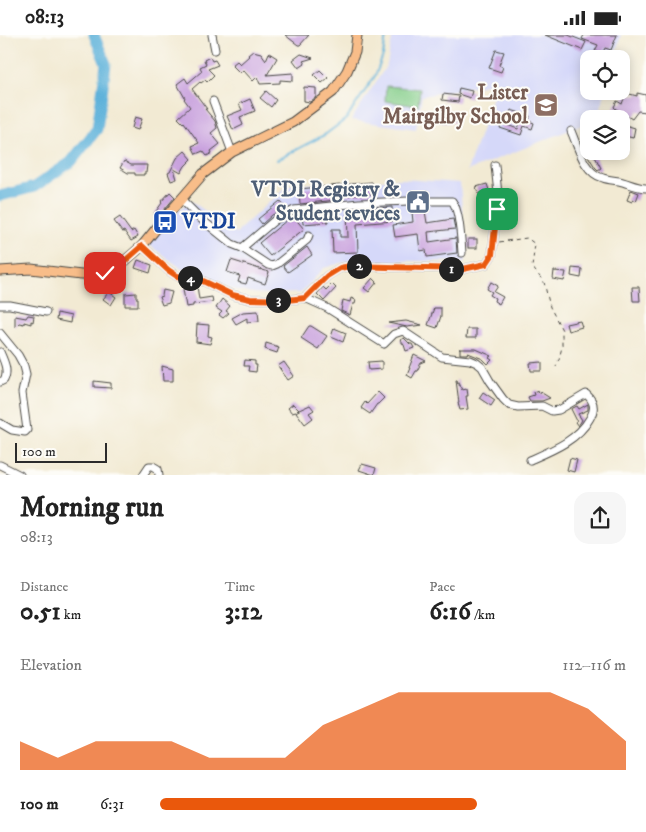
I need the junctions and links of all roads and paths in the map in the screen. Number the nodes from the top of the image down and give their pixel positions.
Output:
1 (212, 35) edge
2 (357, 35) edge
3 (215, 50) dead end
4 (212, 101) dead end
5 (571, 131) dead end
6 (232, 152) junction
7 (495, 165) dead end
8 (646, 188) edge
9 (181, 199) junction
10 (309, 235) dead end
11 (493, 243) junction
12 (142, 246) junction
13 (242, 248) junction
14 (462, 253) dead end
15 (0, 271) edge
16 (305, 298) junction
17 (0, 305) edge
18 (46, 312) dead end
19 (0, 333) edge
20 (0, 352) edge
21 (556, 366) dead end
22 (0, 382) edge
23 (0, 423) edge
24 (530, 460) dead end
25 (0, 465) edge
26 (20, 475) edge
27 (143, 475) edge
28 (159, 475) edge

1 - 3 street
2 - 6 main road
4 - 6 street
5 - 8 street
6 - 9 main road
7 - 11 street
9 - 12 main road
9 - 13 street
10 - 13 street
11 - 16 street
11 - 21 path
12 - 15 main road
12 - 16 street
13 - 14 street
16 - 24 street
17 - 18 street
19 - 23 street
20 - 22 street
25 - 26 street
27 - 28 street

